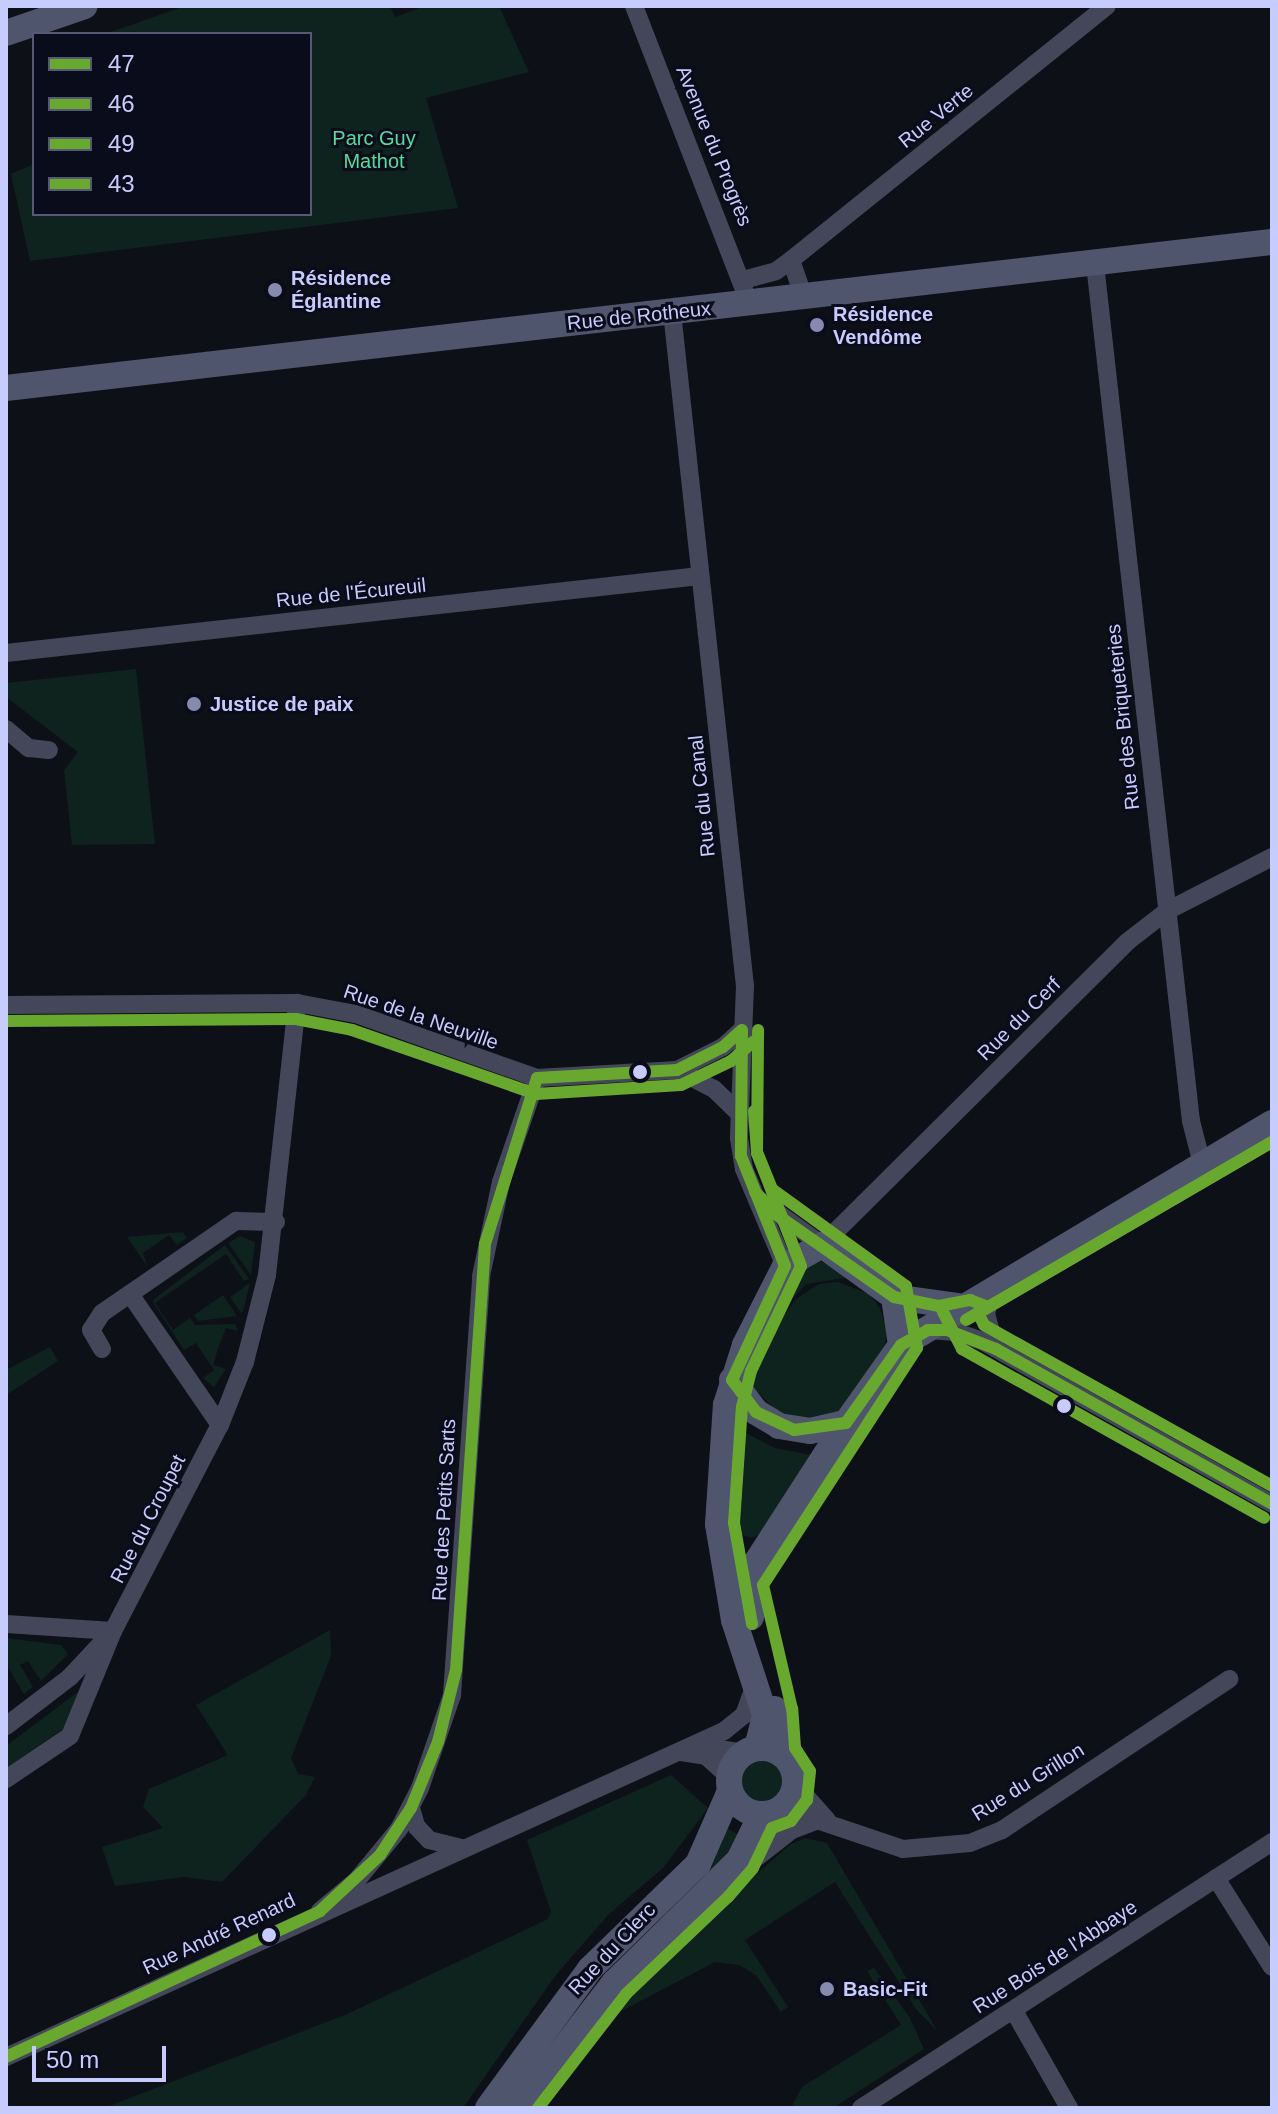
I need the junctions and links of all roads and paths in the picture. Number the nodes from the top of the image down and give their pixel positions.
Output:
1 (85, 6) edge
2 (634, 6) edge
3 (1107, 6) edge
4 (6, 33) edge
5 (1272, 242) edge
6 (791, 260) junction
7 (1095, 264) junction
8 (744, 292) junction
9 (804, 298) junction
10 (672, 312) junction
11 (11, 391) edge
12 (700, 576) junction
13 (6, 653) edge
14 (6, 729) edge
15 (49, 750) dead end
16 (1272, 857) edge
17 (1167, 911) junction
18 (297, 1003) junction
19 (6, 1005) edge
20 (742, 1030) junction
21 (677, 1070) junction
22 (537, 1078) junction
23 (738, 1112) junction
24 (1272, 1123) edge
25 (1202, 1164) junction
26 (759, 1199) junction
27 (276, 1222) junction
28 (822, 1245) junction
29 (785, 1266) junction
30 (130, 1294) junction
31 (894, 1297) junction
32 (977, 1299) junction
33 (928, 1330) junction
34 (971, 1336) junction
35 (901, 1345) junction
36 (102, 1349) dead end
37 (996, 1349) junction
38 (732, 1380) junction
39 (846, 1423) junction
40 (220, 1425) junction
41 (1272, 1504) edge
42 (6, 1624) edge
43 (113, 1631) junction
44 (747, 1635) junction
45 (1229, 1679) dead end
46 (755, 1685) junction
47 (6, 1726) edge
48 (695, 1744) junction
49 (670, 1752) junction
50 (760, 1752) junction
51 (6, 1779) edge
52 (730, 1784) junction
53 (795, 1784) junction
54 (411, 1808) junction
55 (768, 1814) junction
56 (824, 1823) junction
57 (1272, 1842) edge
58 (461, 1848) junction
59 (723, 1878) junction
60 (1216, 1878) junction
61 (320, 1911) junction
62 (1272, 1967) edge
63 (1014, 2011) junction
64 (6, 2057) edge
65 (488, 2108) edge
66 (518, 2108) edge
67 (861, 2108) edge
68 (1069, 2108) edge

1 - 4 street
2 - 8 street, Avenue du Progrès
3 - 6 street, Rue Verte
5 - 7 street, Rue de Rotheux
6 - 8 street, Rue Verte
6 - 9 street
7 - 9 street, Rue de Rotheux
7 - 17 street, Rue des Briqueteries
8 - 9 street, Rue de Rotheux
8 - 10 street, Rue de Rotheux
10 - 11 street, Rue de Rotheux
10 - 12 street, Rue du Canal
12 - 13 street, Rue de l'Écureuil
12 - 20 street, Rue du Canal
14 - 15 street
16 - 17 street, Rue du Cerf
17 - 25 street, Rue des Briqueteries
17 - 28 street, Rue du Cerf
18 - 19 street, Rue de la Neuville
18 - 22 street, Rue de la Neuville
18 - 27 street, Rue du Croupet
20 - 21 street, Rue de la Neuville
20 - 23 street, Rue du Canal
21 - 22 street, Rue de la Neuville
21 - 23 street
22 - 54 street, Rue des Petits Sarts
23 - 26 street, Rue du Canal
24 - 25 street
25 - 32 street
26 - 28 street
26 - 29 street, Rue du Canal
27 - 30 street
27 - 40 street, Rue du Croupet
28 - 29 street
28 - 31 street
29 - 38 street
30 - 36 street
30 - 40 street
31 - 32 street
31 - 35 street
32 - 33 street
32 - 34 street
32 - 37 street
33 - 34 street
33 - 35 street
34 - 37 street
35 - 39 street
37 - 41 street
38 - 39 street
38 - 44 street
39 - 44 street
40 - 43 street, Rue du Croupet
42 - 43 street
43 - 47 street, Rue du Croupet
43 - 51 street, Rue du Croupet
44 - 46 street
44 - 50 street
45 - 56 street, Rue du Grillon
46 - 48 street, Rue André Renard
46 - 50 street
48 - 49 street, Rue André Renard
48 - 50 street, Rue André Renard
49 - 52 street
49 - 58 street, Rue André Renard
50 - 52 street
50 - 53 street
52 - 55 street
52 - 65 street, Rue du Clerc
53 - 55 street
53 - 56 street, Rue du Grillon
54 - 58 street
54 - 61 street, Rue des Petits Sarts
55 - 56 street, Rue du Grillon
55 - 59 street, Rue du Clerc
56 - 59 street
57 - 60 street, Rue Bois de l'Abbaye
58 - 61 street, Rue André Renard
59 - 66 street, Rue du Clerc
60 - 62 street
60 - 63 street, Rue Bois de l'Abbaye
61 - 64 street, Rue André Renard
63 - 67 street, Rue Bois de l'Abbaye
63 - 68 street

